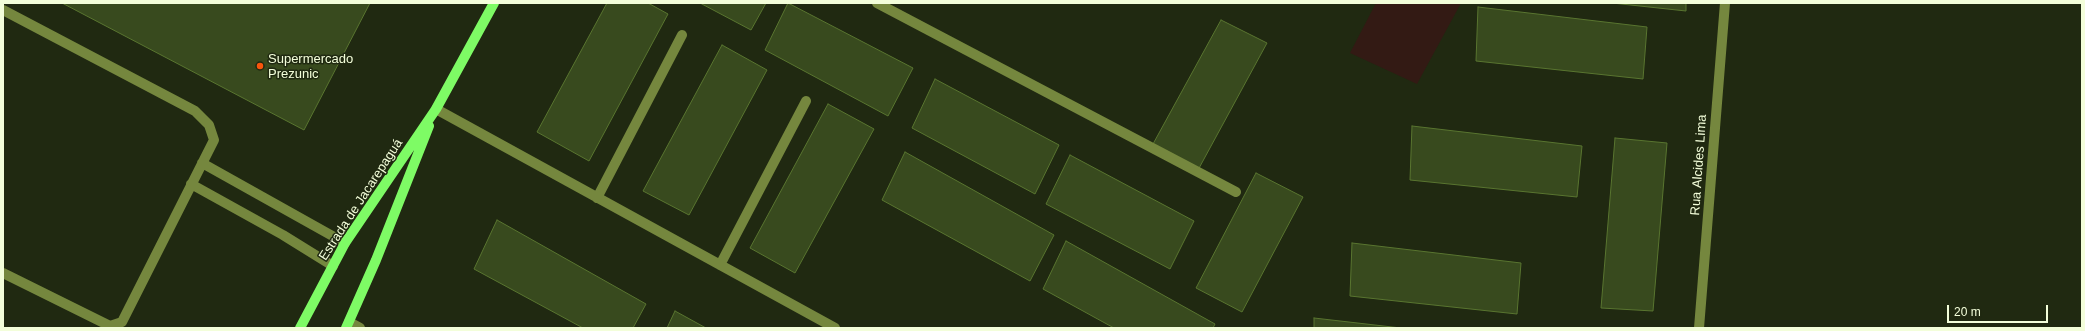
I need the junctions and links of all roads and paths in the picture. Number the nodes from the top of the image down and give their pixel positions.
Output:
1 (494, 3) edge
2 (877, 3) edge
3 (1725, 3) edge
4 (3, 10) edge
5 (682, 36) dead end
6 (806, 101) dead end
7 (436, 110) junction
8 (202, 164) junction
9 (191, 184) junction
10 (1236, 192) dead end
11 (597, 198) junction
12 (345, 243) junction
13 (720, 265) junction
14 (333, 266) junction
15 (3, 272) edge
16 (347, 325) edge
17 (300, 328) edge
18 (360, 328) edge
19 (835, 328) edge
20 (1699, 328) edge

1 - 7 main road, Estrada de Jacarepaguá
2 - 10 street
3 - 20 street, Rua Alcides Lima
4 - 8 street
5 - 11 street
6 - 13 street
7 - 11 street
7 - 12 main road, Estrada de Jacarepaguá
7 - 16 main road, Estrada de Jacarepaguá
8 - 9 street
8 - 12 street
9 - 14 street
9 - 15 street
11 - 13 street
12 - 14 main road, Estrada de Jacarepaguá
13 - 19 street
14 - 17 main road, Estrada de Jacarepaguá
16 - 18 street

